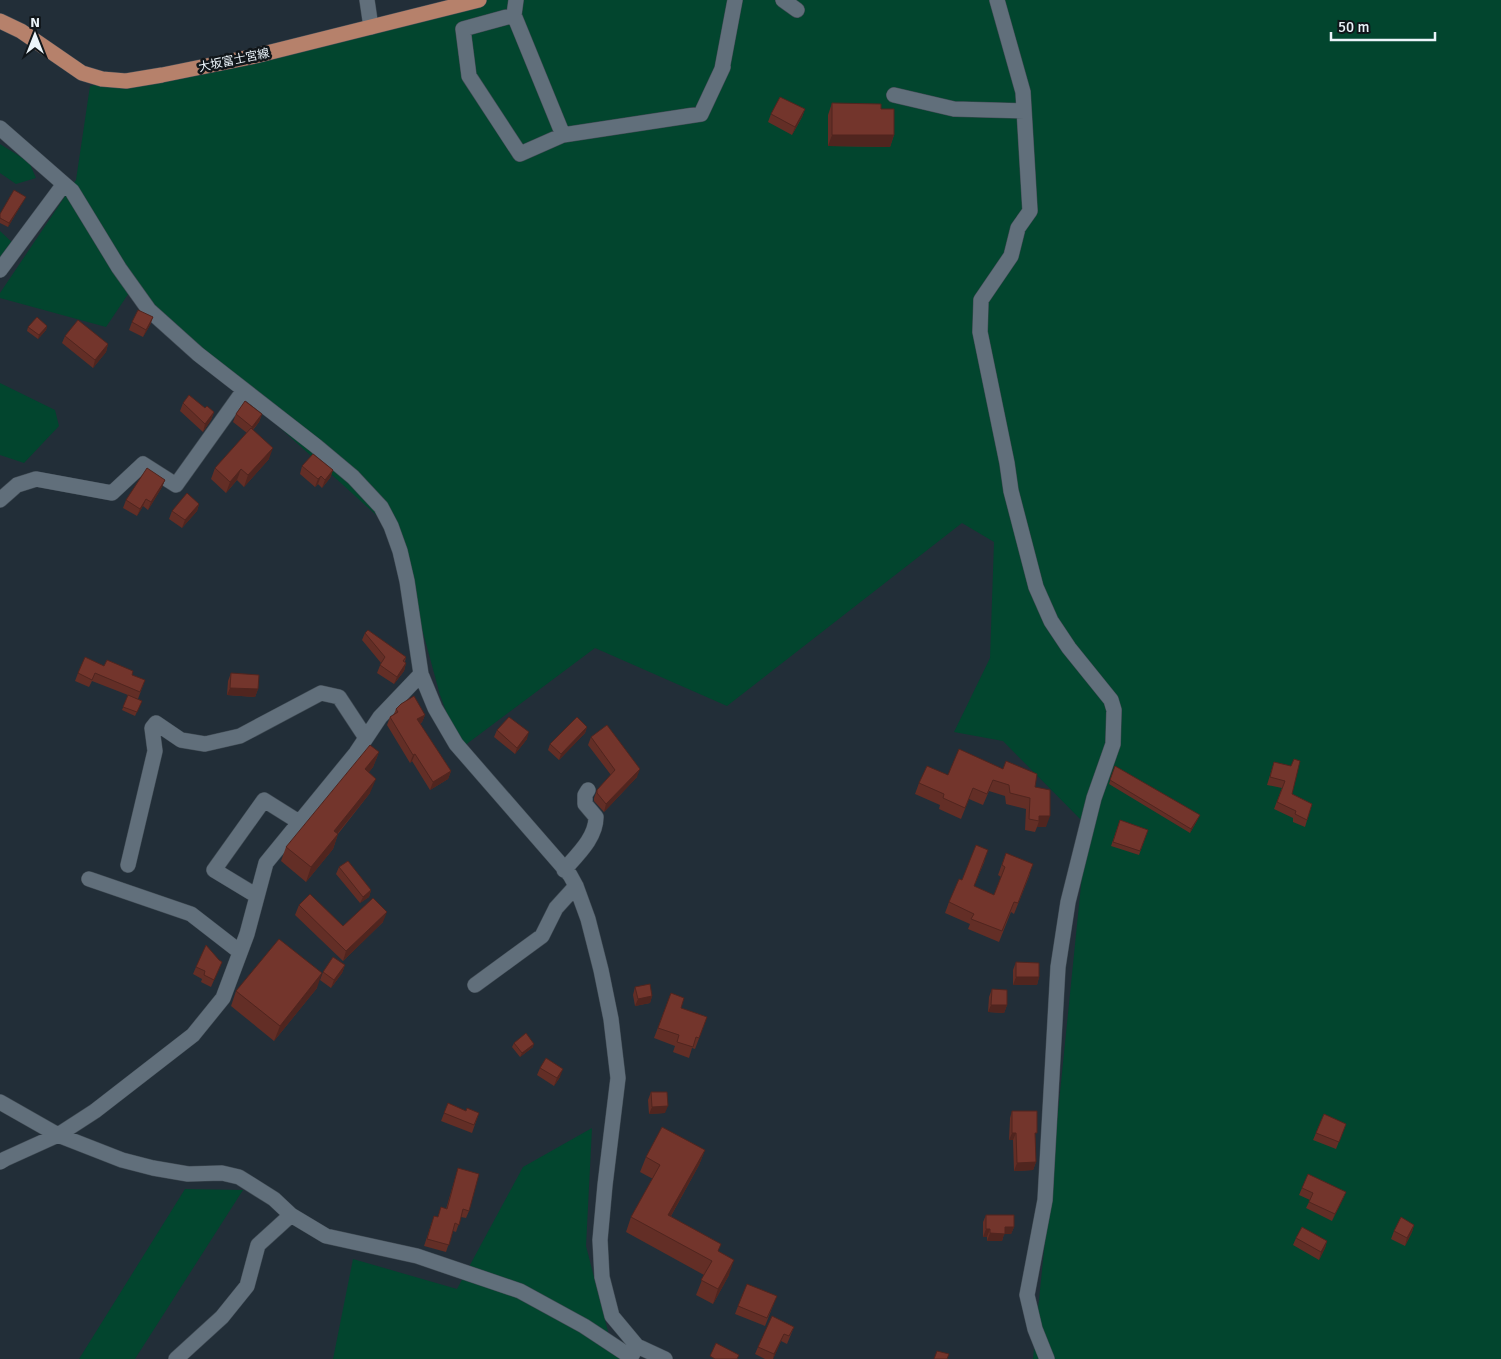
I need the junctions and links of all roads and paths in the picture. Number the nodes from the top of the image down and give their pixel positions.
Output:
1 (367, 0) edge
2 (479, 0) edge
3 (734, 0) edge
4 (783, 0) edge
5 (997, 0) edge
6 (515, 7) edge
7 (797, 10) dead end
8 (0, 21) edge
9 (370, 27) junction
10 (894, 95) dead end
11 (1024, 111) junction
12 (0, 128) edge
13 (563, 135) junction
14 (64, 184) junction
15 (0, 270) edge
16 (244, 390) junction
17 (0, 500) edge
18 (421, 674) junction
19 (366, 738) junction
20 (588, 790) dead end
21 (299, 822) junction
22 (128, 865) dead end
23 (564, 870) junction
24 (89, 879) dead end
25 (576, 886) junction
26 (257, 896) junction
27 (240, 952) junction
28 (475, 985) dead end
29 (0, 1102) edge
30 (58, 1135) junction
31 (0, 1162) edge
32 (290, 1215) junction
33 (637, 1346) junction
34 (176, 1359) edge
35 (665, 1359) edge
36 (1047, 1359) edge

1 - 9 street
2 - 9 main road, 大坂富士宮線
3 - 13 street
4 - 7 street
5 - 11 street
6 - 13 street
6 - 13 street
8 - 9 main road, 大坂富士宮線
10 - 11 street
11 - 36 street
12 - 14 street
14 - 15 street
14 - 16 street
16 - 17 street
16 - 18 street
18 - 19 street
18 - 23 street
19 - 21 street
19 - 22 street
20 - 23 street
21 - 26 street
21 - 26 street
23 - 25 street
24 - 27 street
25 - 28 street
25 - 33 street
26 - 27 street
27 - 30 street
29 - 30 street
30 - 31 street
30 - 32 street
32 - 33 street
32 - 34 street
33 - 35 street

